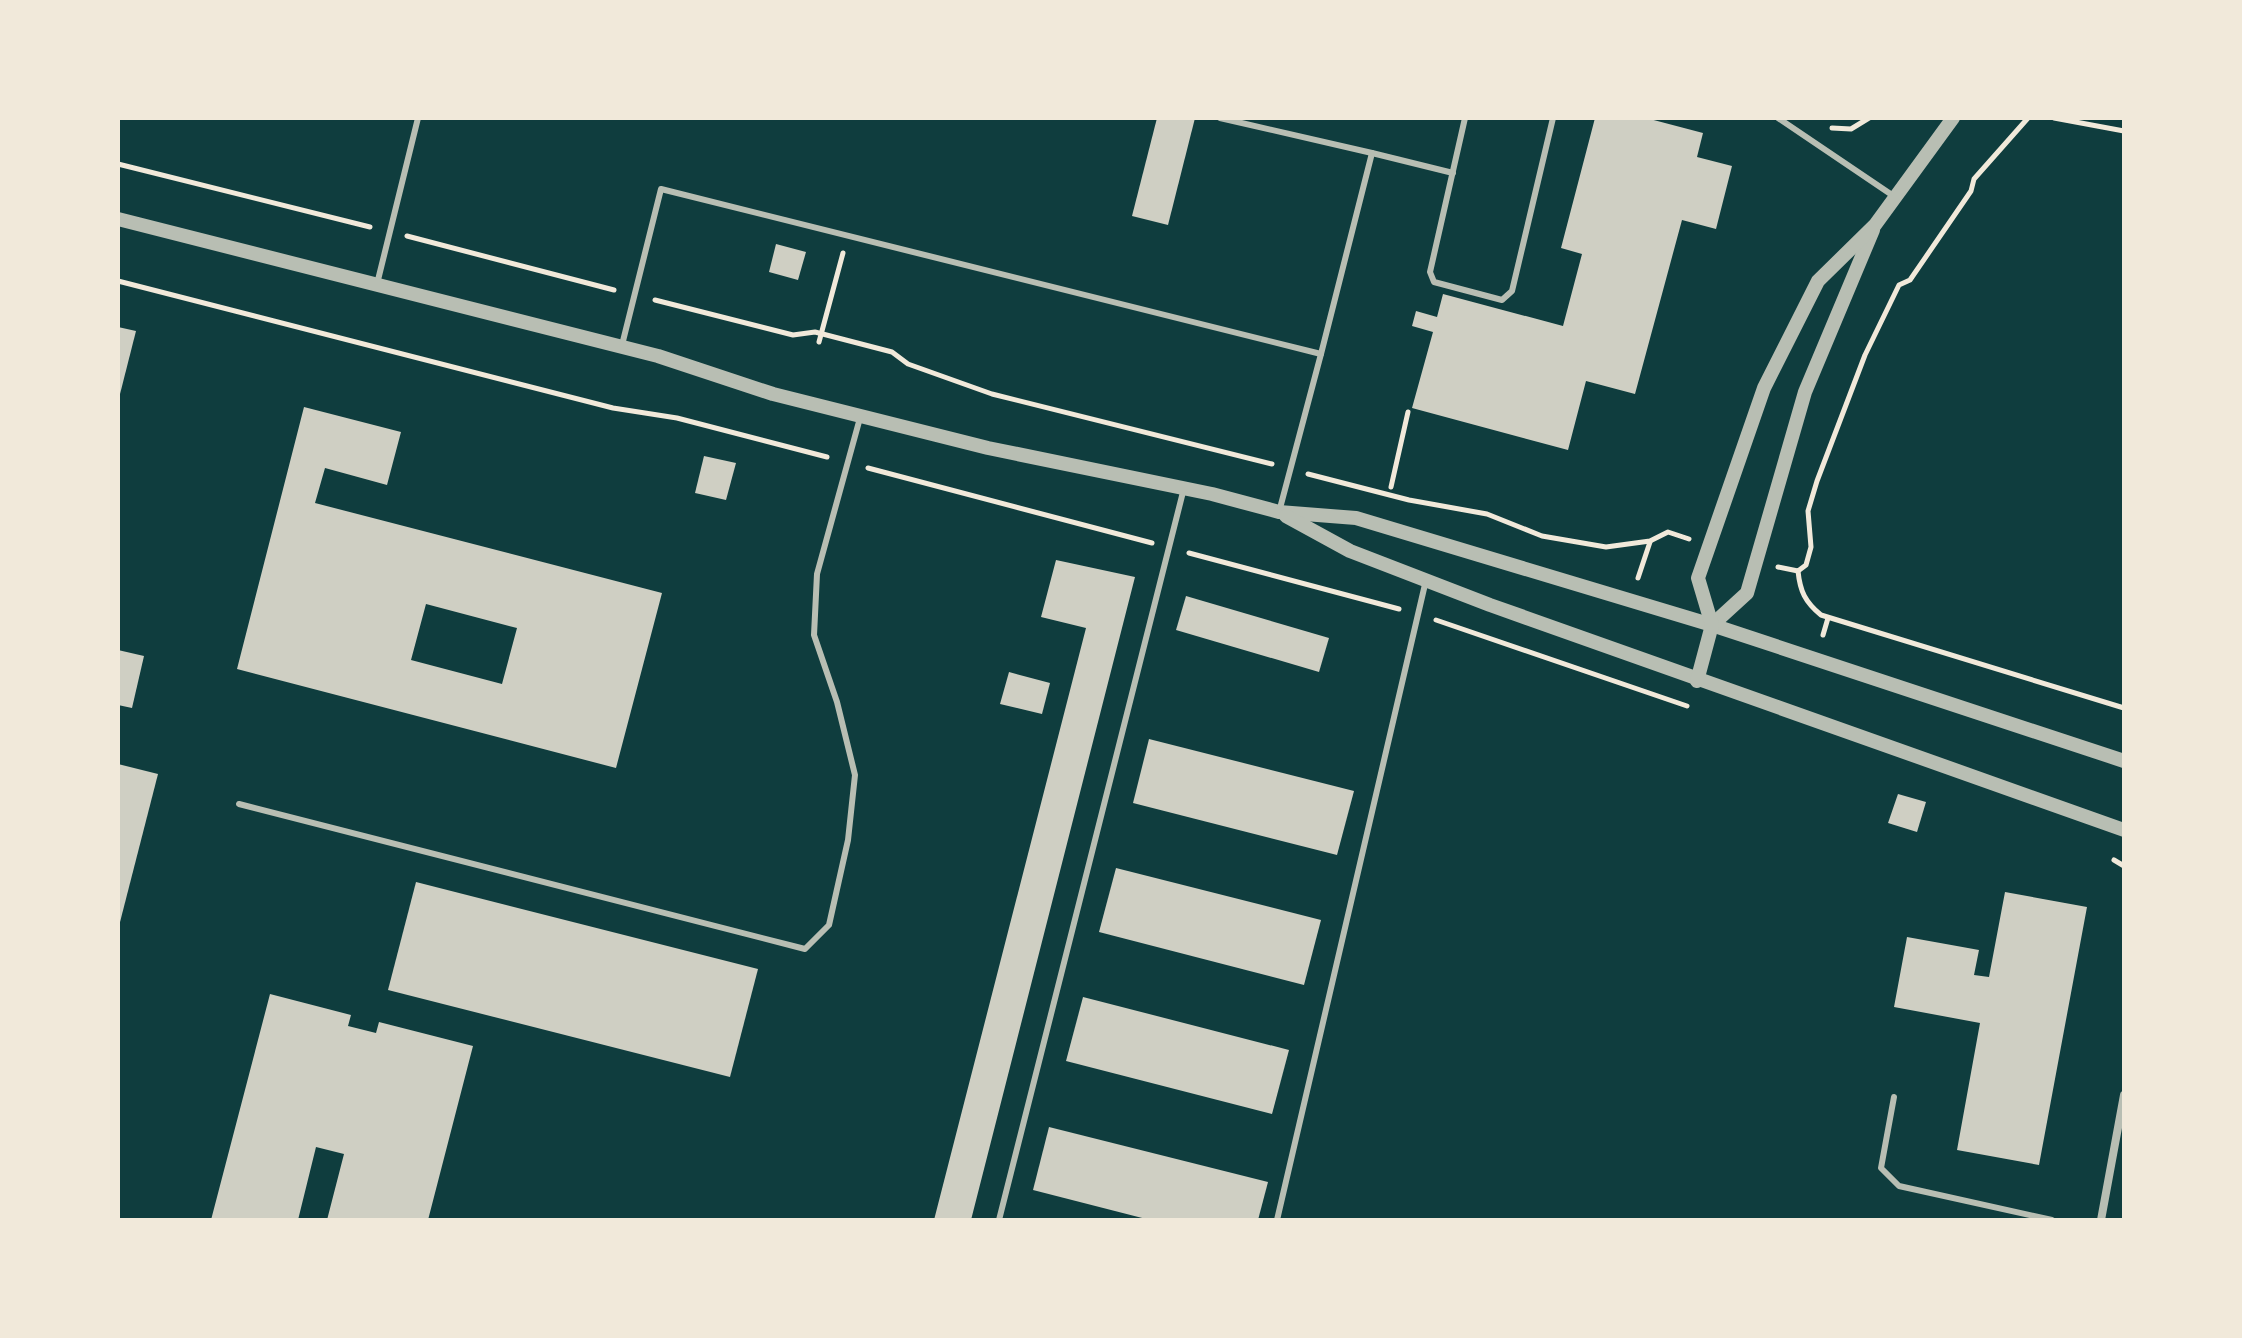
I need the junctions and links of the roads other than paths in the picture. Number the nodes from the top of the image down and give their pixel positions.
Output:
1 (418, 118) edge
2 (1220, 118) edge
3 (1465, 118) edge
4 (1553, 118) edge
5 (1778, 118) edge
6 (1953, 118) edge
7 (1372, 153) junction
8 (1453, 173) junction
9 (1895, 197) junction
10 (118, 219) edge
11 (1875, 225) junction
12 (377, 284) junction
13 (622, 347) junction
14 (1321, 354) junction
15 (861, 415) junction
16 (1184, 488) junction
17 (1279, 512) junction
18 (1426, 580) junction
19 (1712, 625) junction
20 (1697, 681) junction
21 (2124, 761) edge
22 (239, 804) dead end
23 (2124, 830) edge
24 (2124, 1095) edge
25 (1894, 1097) dead end
26 (999, 1220) edge
27 (1277, 1220) edge
28 (2052, 1220) edge
29 (2101, 1220) edge

1 - 12 lane
2 - 7 lane
3 - 8 lane
4 - 8 lane
5 - 9 lane
6 - 9 street
7 - 8 lane
7 - 14 lane
9 - 11 street
10 - 12 street
11 - 19 street
11 - 19 street
12 - 13 street
13 - 14 lane
13 - 15 street
14 - 17 lane
15 - 16 street
15 - 22 lane
16 - 17 street
16 - 26 lane
17 - 18 street
17 - 19 street
18 - 20 street
18 - 27 lane
19 - 20 street
19 - 21 street
20 - 23 street
24 - 29 street
25 - 28 lane

